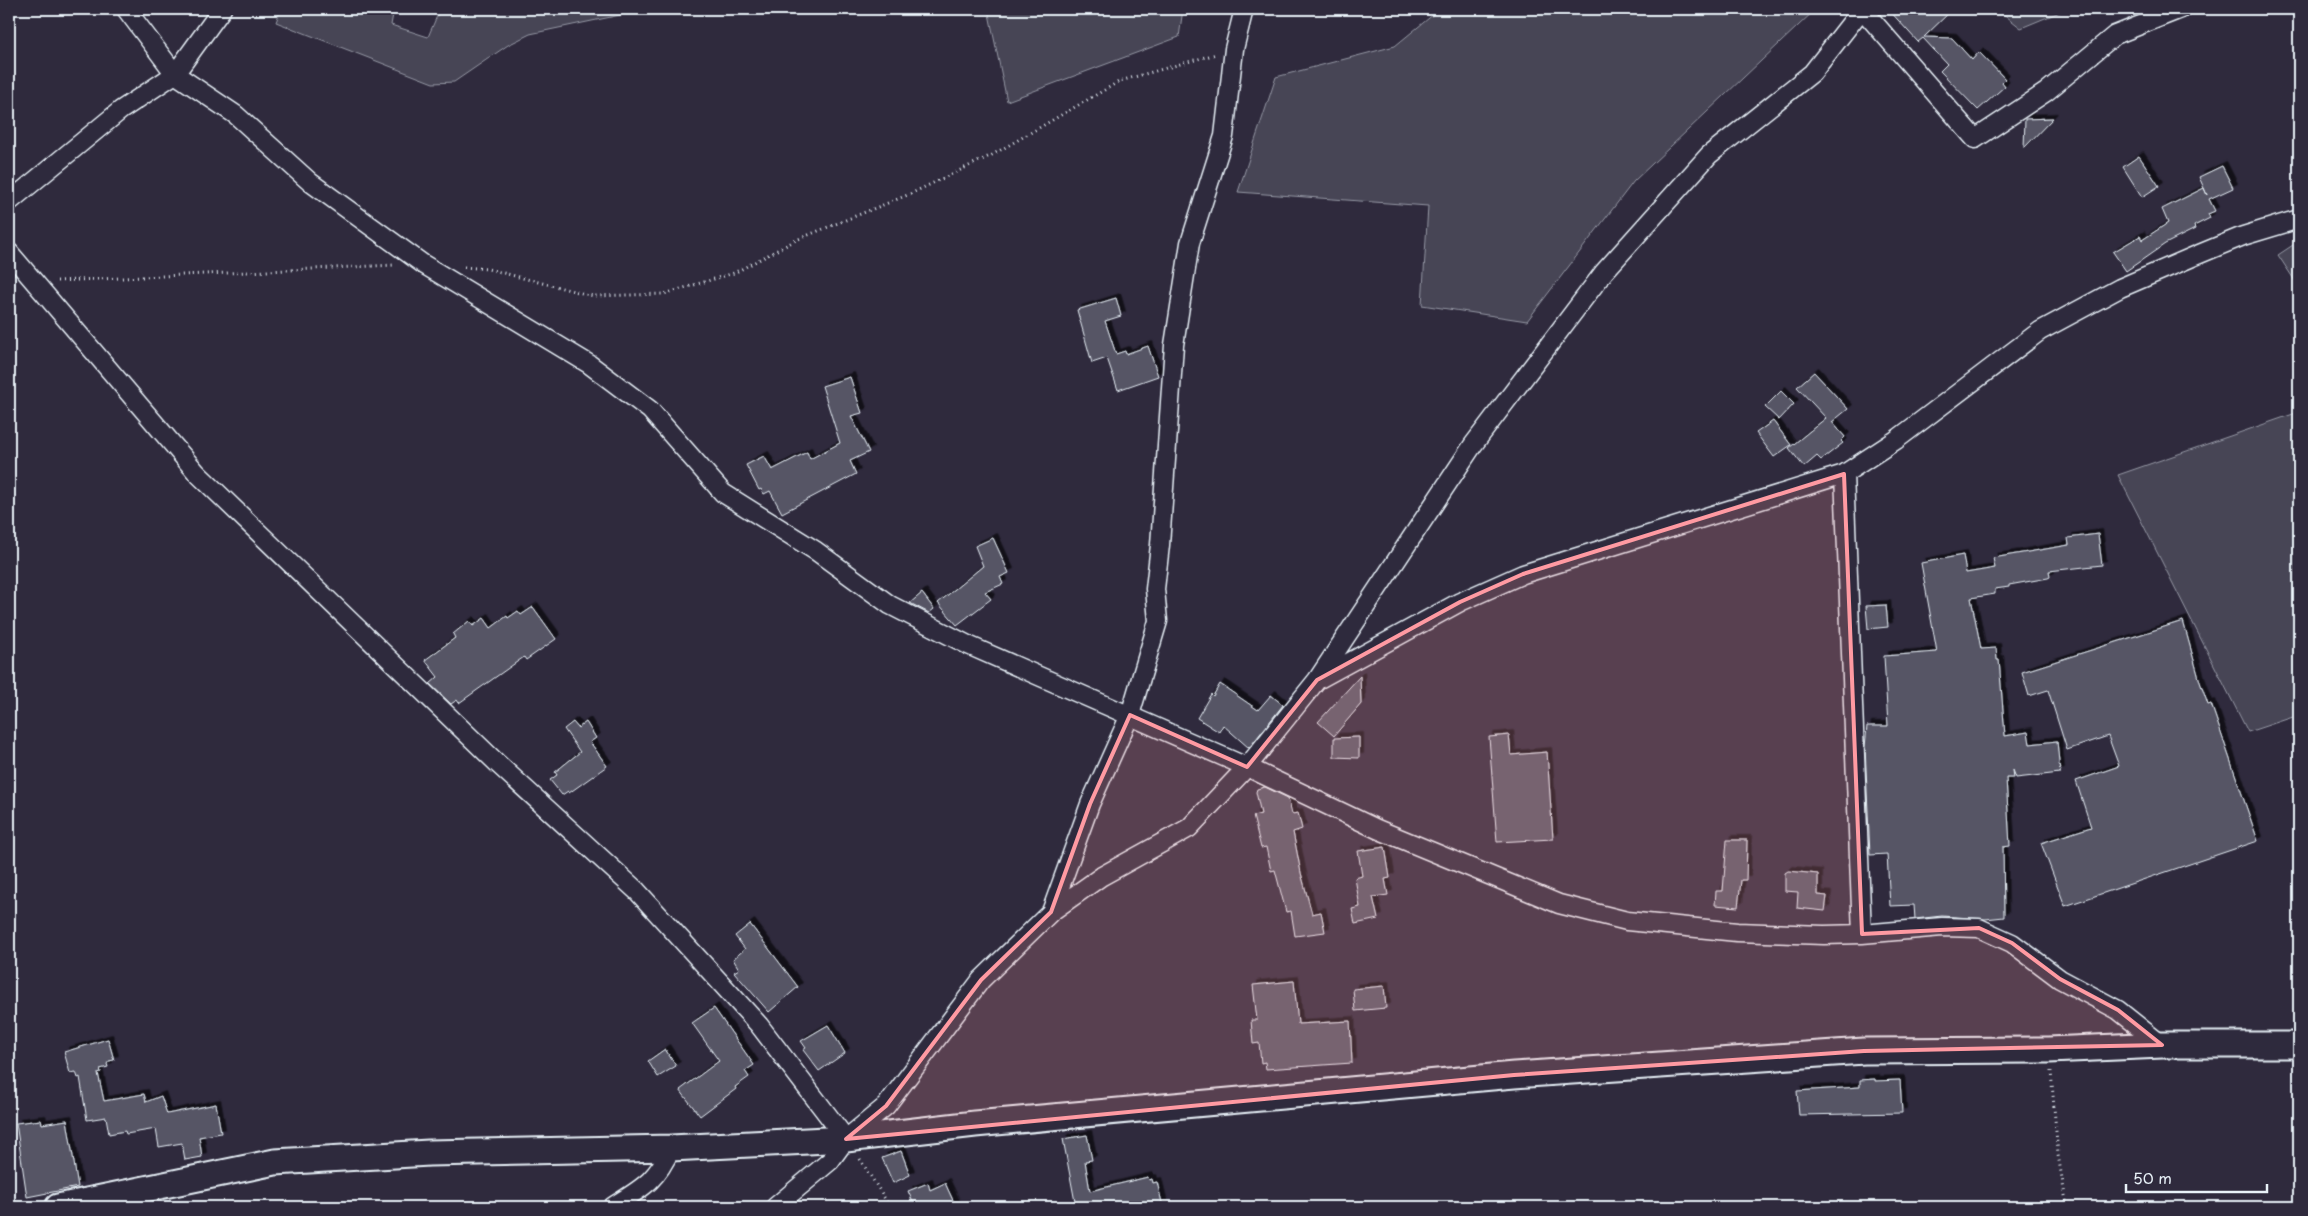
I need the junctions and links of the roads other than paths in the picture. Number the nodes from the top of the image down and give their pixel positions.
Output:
1 (126, 9) edge
2 (222, 9) edge
3 (1244, 9) edge
4 (2181, 9) edge
5 (175, 74) junction
6 (9, 202) edge
7 (2299, 219) edge
8 (9, 252) edge
9 (1844, 474) junction
10 (1317, 680) junction
11 (1130, 715) junction
12 (1247, 767) junction
13 (1050, 912) junction
14 (1862, 934) junction
15 (2162, 1044) junction
16 (2299, 1045) edge
17 (846, 1139) junction
18 (671, 1148) junction
19 (58, 1207) edge
20 (612, 1207) edge
21 (775, 1207) edge

1 - 5 street
2 - 5 street
3 - 11 street
4 - 10 street
5 - 6 street
5 - 11 street
7 - 9 street
8 - 17 street
9 - 10 street
9 - 14 street
10 - 12 street
11 - 12 street
11 - 13 street
12 - 13 street
12 - 14 street
13 - 17 street
14 - 15 street
15 - 16 street
15 - 17 street
17 - 18 street
17 - 21 street
18 - 19 street
18 - 20 street

